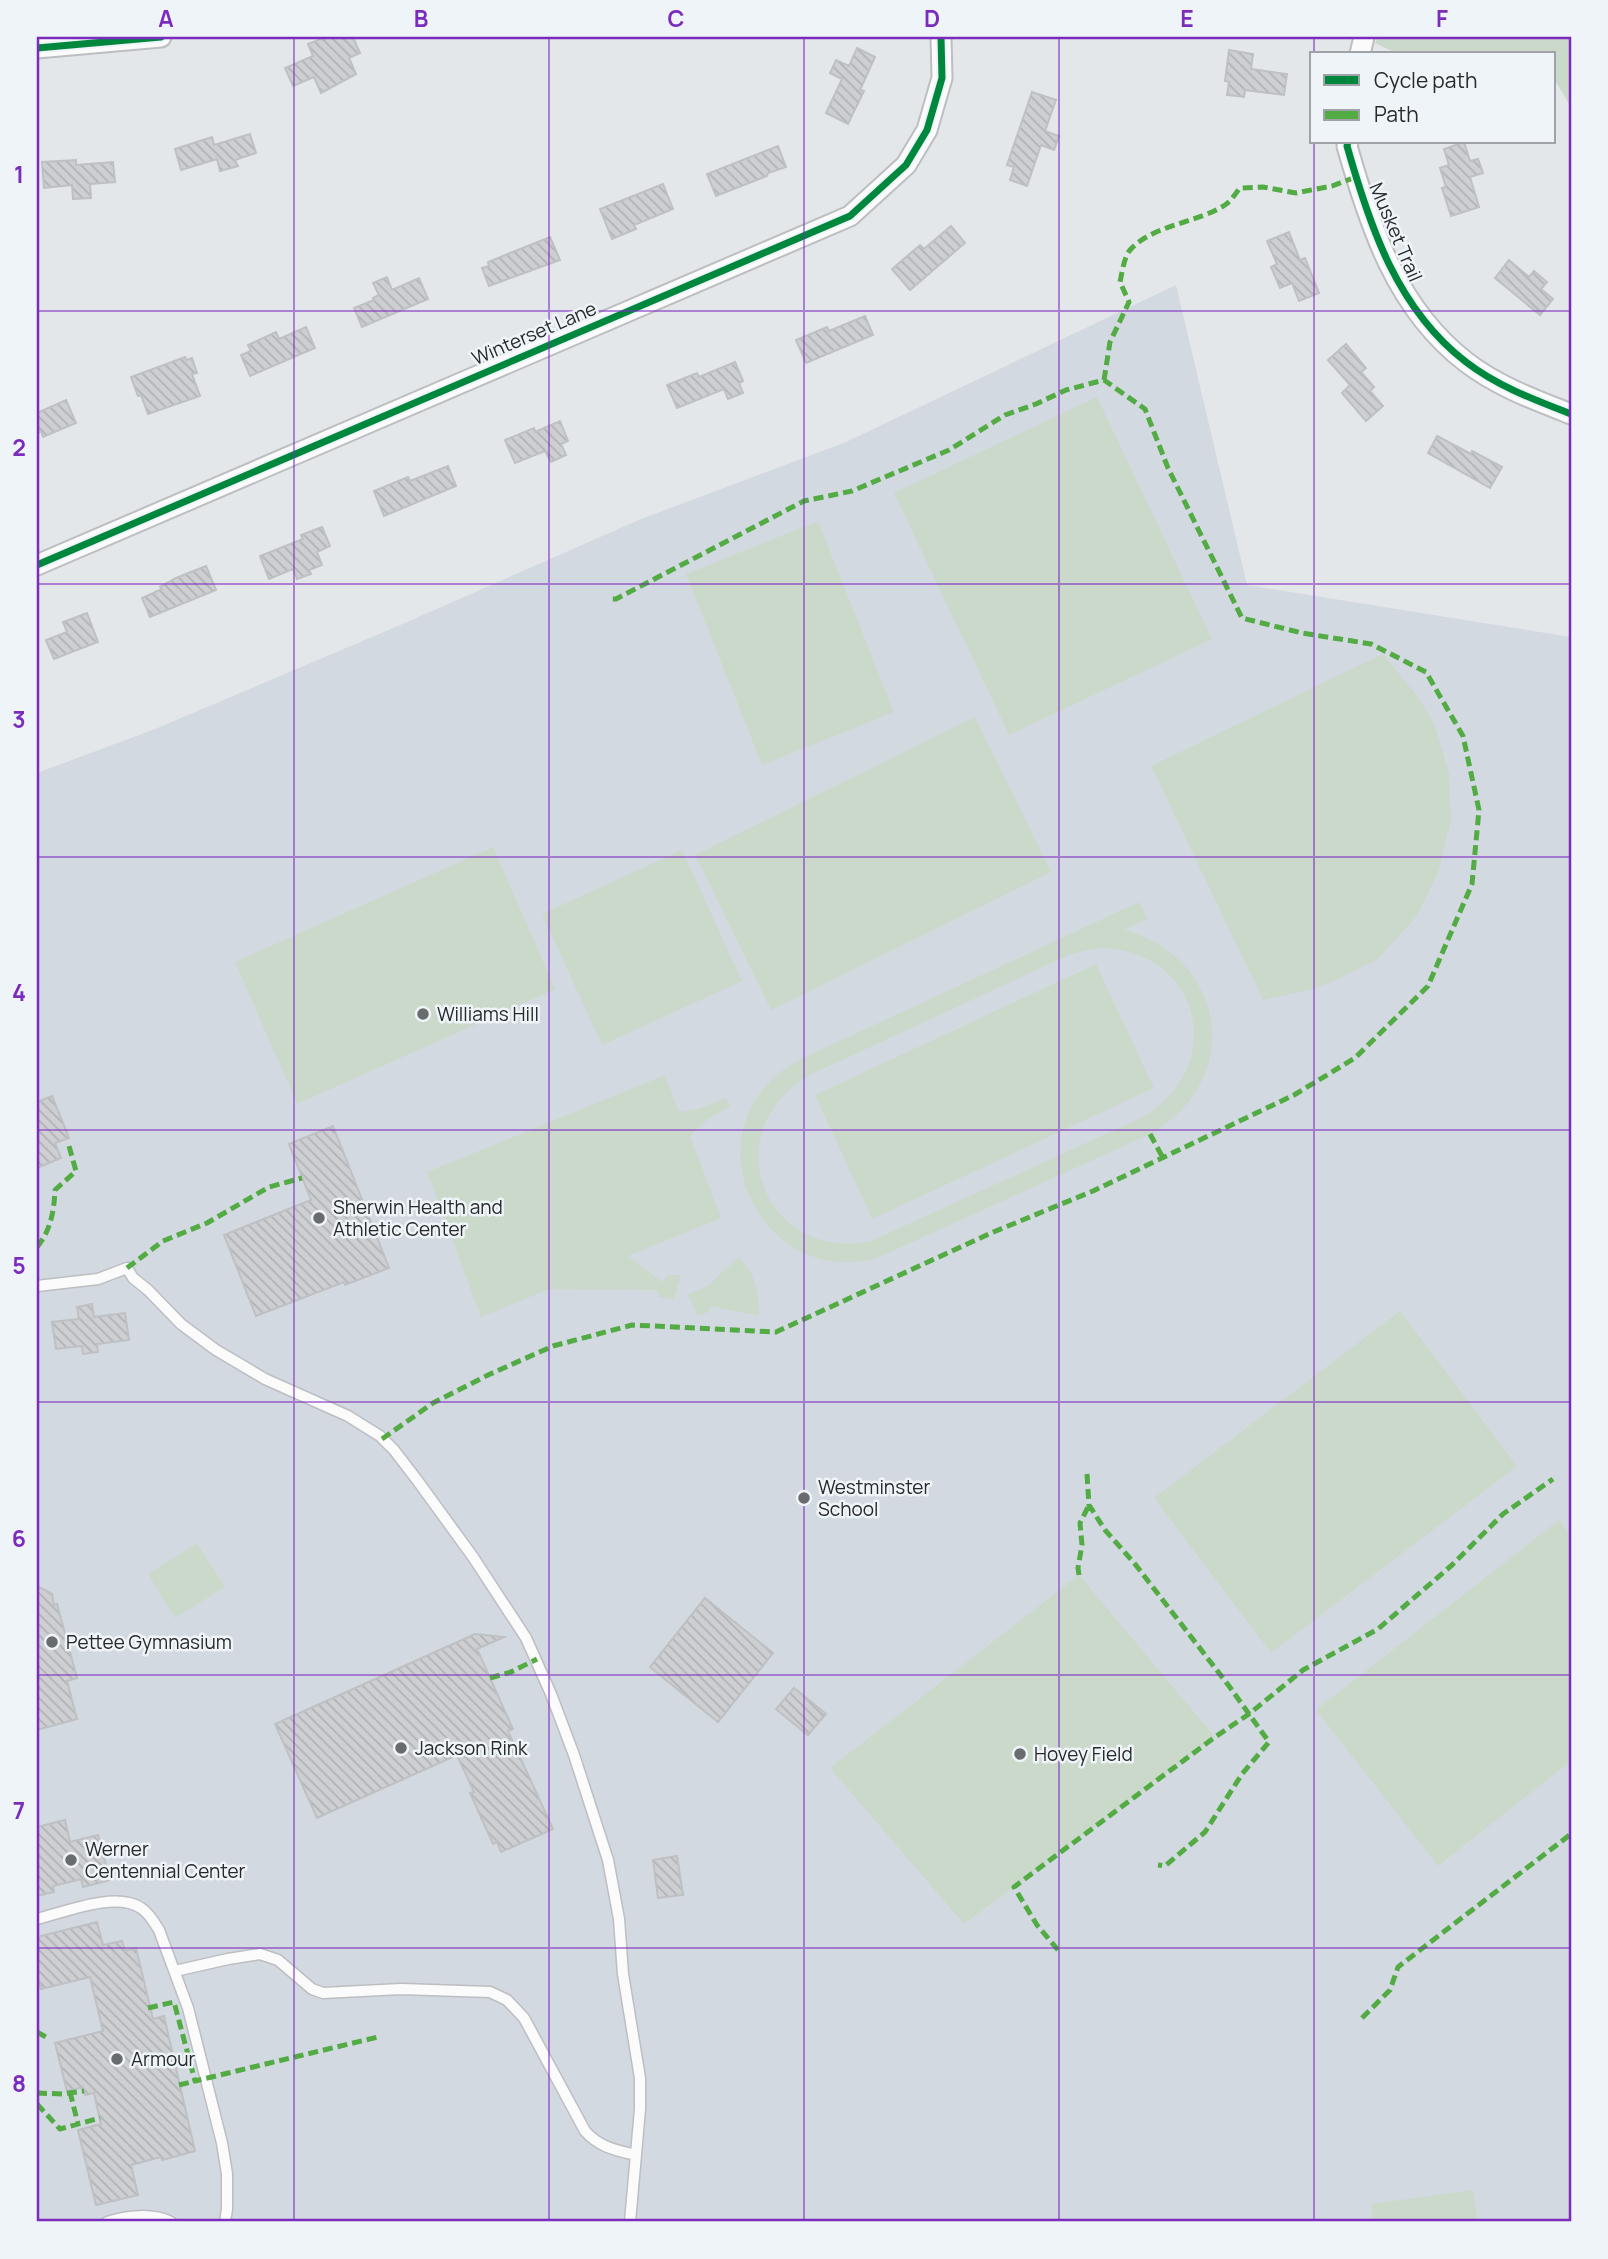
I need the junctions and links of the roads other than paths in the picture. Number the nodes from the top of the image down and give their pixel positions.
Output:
1 (161, 37) edge
2 (941, 37) edge
3 (37, 48) edge
4 (1348, 144) edge
5 (1571, 414) edge
6 (37, 565) edge
7 (37, 1286) edge
8 (37, 1919) edge
9 (175, 1971) junction
10 (636, 2155) junction
11 (107, 2222) edge
12 (171, 2222) edge
13 (225, 2222) edge
14 (630, 2222) edge

1 - 3 street
2 - 6 street, Winterset Lane
4 - 5 street, Musket Trail
7 - 10 lane
8 - 9 lane
9 - 10 lane
9 - 13 lane
10 - 14 lane
11 - 12 lane

